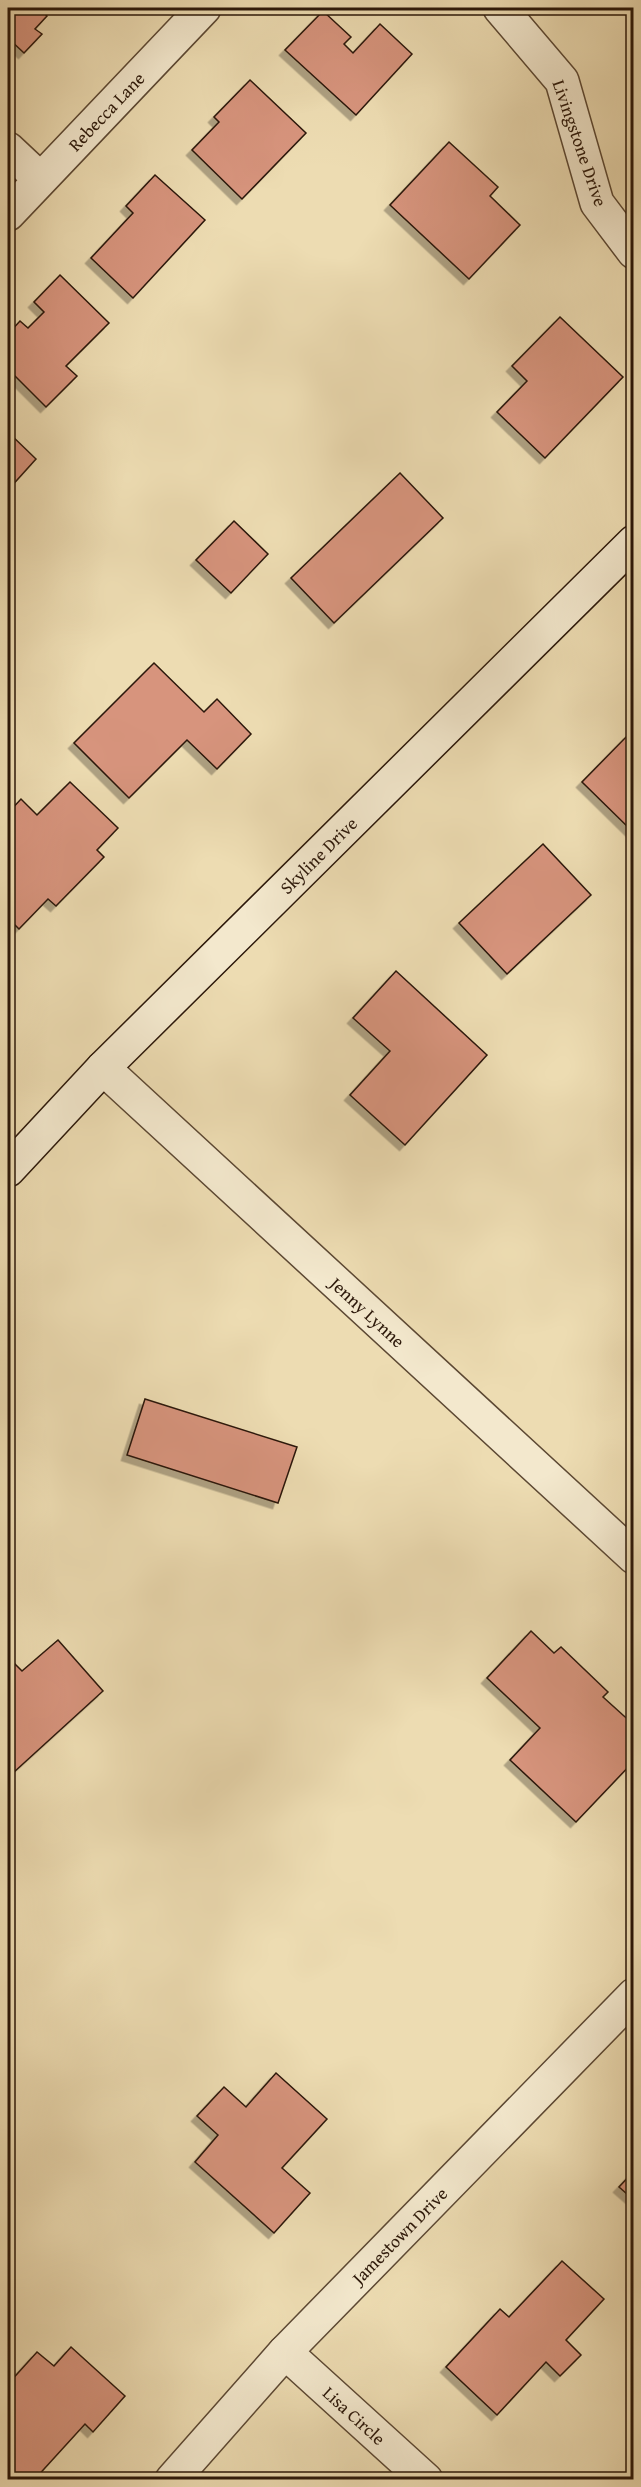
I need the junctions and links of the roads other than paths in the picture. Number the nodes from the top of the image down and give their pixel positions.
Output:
1 (204, 8) edge
2 (501, 8) edge
3 (8, 149) edge
4 (40, 179) junction
5 (8, 214) edge
6 (633, 252) edge
7 (633, 542) edge
8 (103, 1068) junction
9 (8, 1170) edge
10 (633, 1557) edge
11 (633, 1995) edge
12 (285, 2352) junction
13 (172, 2480) edge
14 (426, 2480) edge

1 - 4 street, Rebecca Lane
2 - 6 street, Livingstone Drive
3 - 4 street
4 - 5 street, Rebecca Lane
7 - 8 street, Skyline Drive
8 - 9 street, Skyline Drive
8 - 10 street, Jenny Lynne
11 - 12 street, Jamestown Drive
12 - 13 street, Jamestown Drive
12 - 14 street, Lisa Circle

